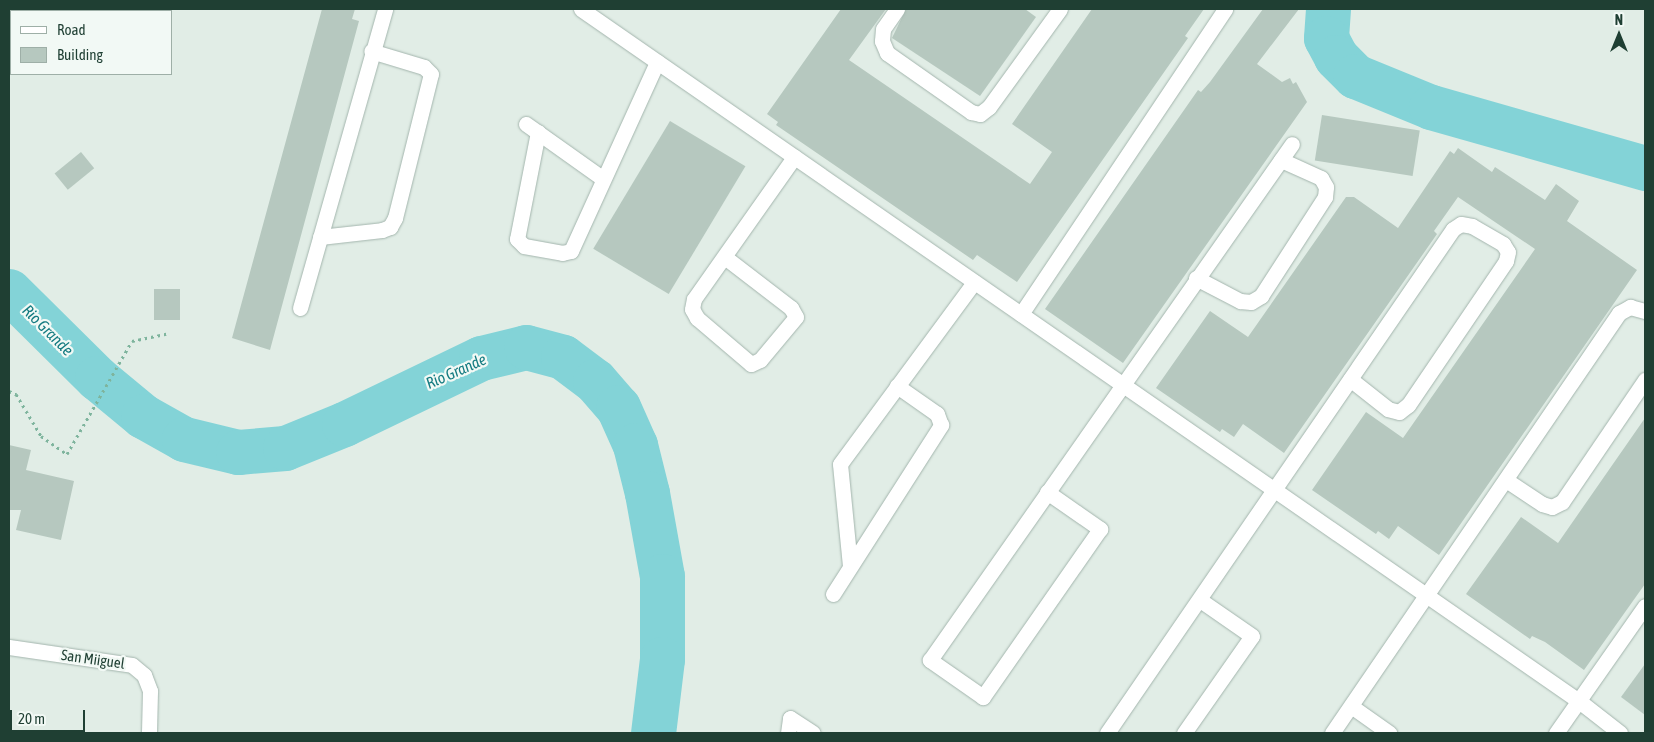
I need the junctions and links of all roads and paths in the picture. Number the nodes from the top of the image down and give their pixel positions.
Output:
1 (385, 9) edge
2 (581, 9) edge
3 (897, 9) edge
4 (1060, 9) edge
5 (1225, 9) edge
6 (371, 51) junction
7 (657, 62) junction
8 (1292, 144) dead end
9 (794, 157) junction
10 (1281, 160) junction
11 (602, 178) junction
12 (320, 237) junction
13 (726, 258) junction
14 (1196, 278) junction
15 (974, 282) junction
16 (300, 308) dead end
17 (1645, 311) edge
18 (1021, 314) junction
19 (166, 334) dead end
20 (1350, 379) junction
21 (1645, 380) edge
22 (1123, 385) junction
23 (897, 386) junction
24 (9, 391) edge
25 (1506, 480) junction
26 (1276, 491) junction
27 (1047, 492) junction
28 (850, 566) junction
29 (833, 594) dead end
30 (1428, 596) junction
31 (1200, 600) junction
32 (1645, 606) edge
33 (9, 647) edge
34 (1579, 701) junction
35 (1351, 706) junction
36 (149, 733) edge
37 (788, 733) edge
38 (813, 733) edge
39 (1107, 733) edge
40 (1184, 733) edge
41 (1332, 733) edge
42 (1389, 733) edge
43 (1556, 733) edge
44 (1620, 733) edge

1 - 6 street
2 - 7 street
3 - 4 street
5 - 18 street
6 - 12 street
6 - 12 street
7 - 9 street
7 - 11 street
8 - 10 street
9 - 13 street
9 - 15 street
10 - 14 street
10 - 14 street
11 - 11 street
12 - 16 street
13 - 13 street
14 - 22 street
15 - 18 street
15 - 23 street
17 - 25 street
18 - 22 street
19 - 24 path
20 - 20 street
20 - 26 street
21 - 25 street
22 - 26 street
22 - 27 street
23 - 28 street
23 - 28 street
25 - 30 street
26 - 30 street
26 - 31 street
27 - 27 street
28 - 29 street
30 - 34 street
30 - 35 street
31 - 39 street
31 - 40 street
32 - 34 street
33 - 36 street, San Miiguel
34 - 43 street
34 - 44 street
35 - 41 street
35 - 42 street
37 - 38 street

